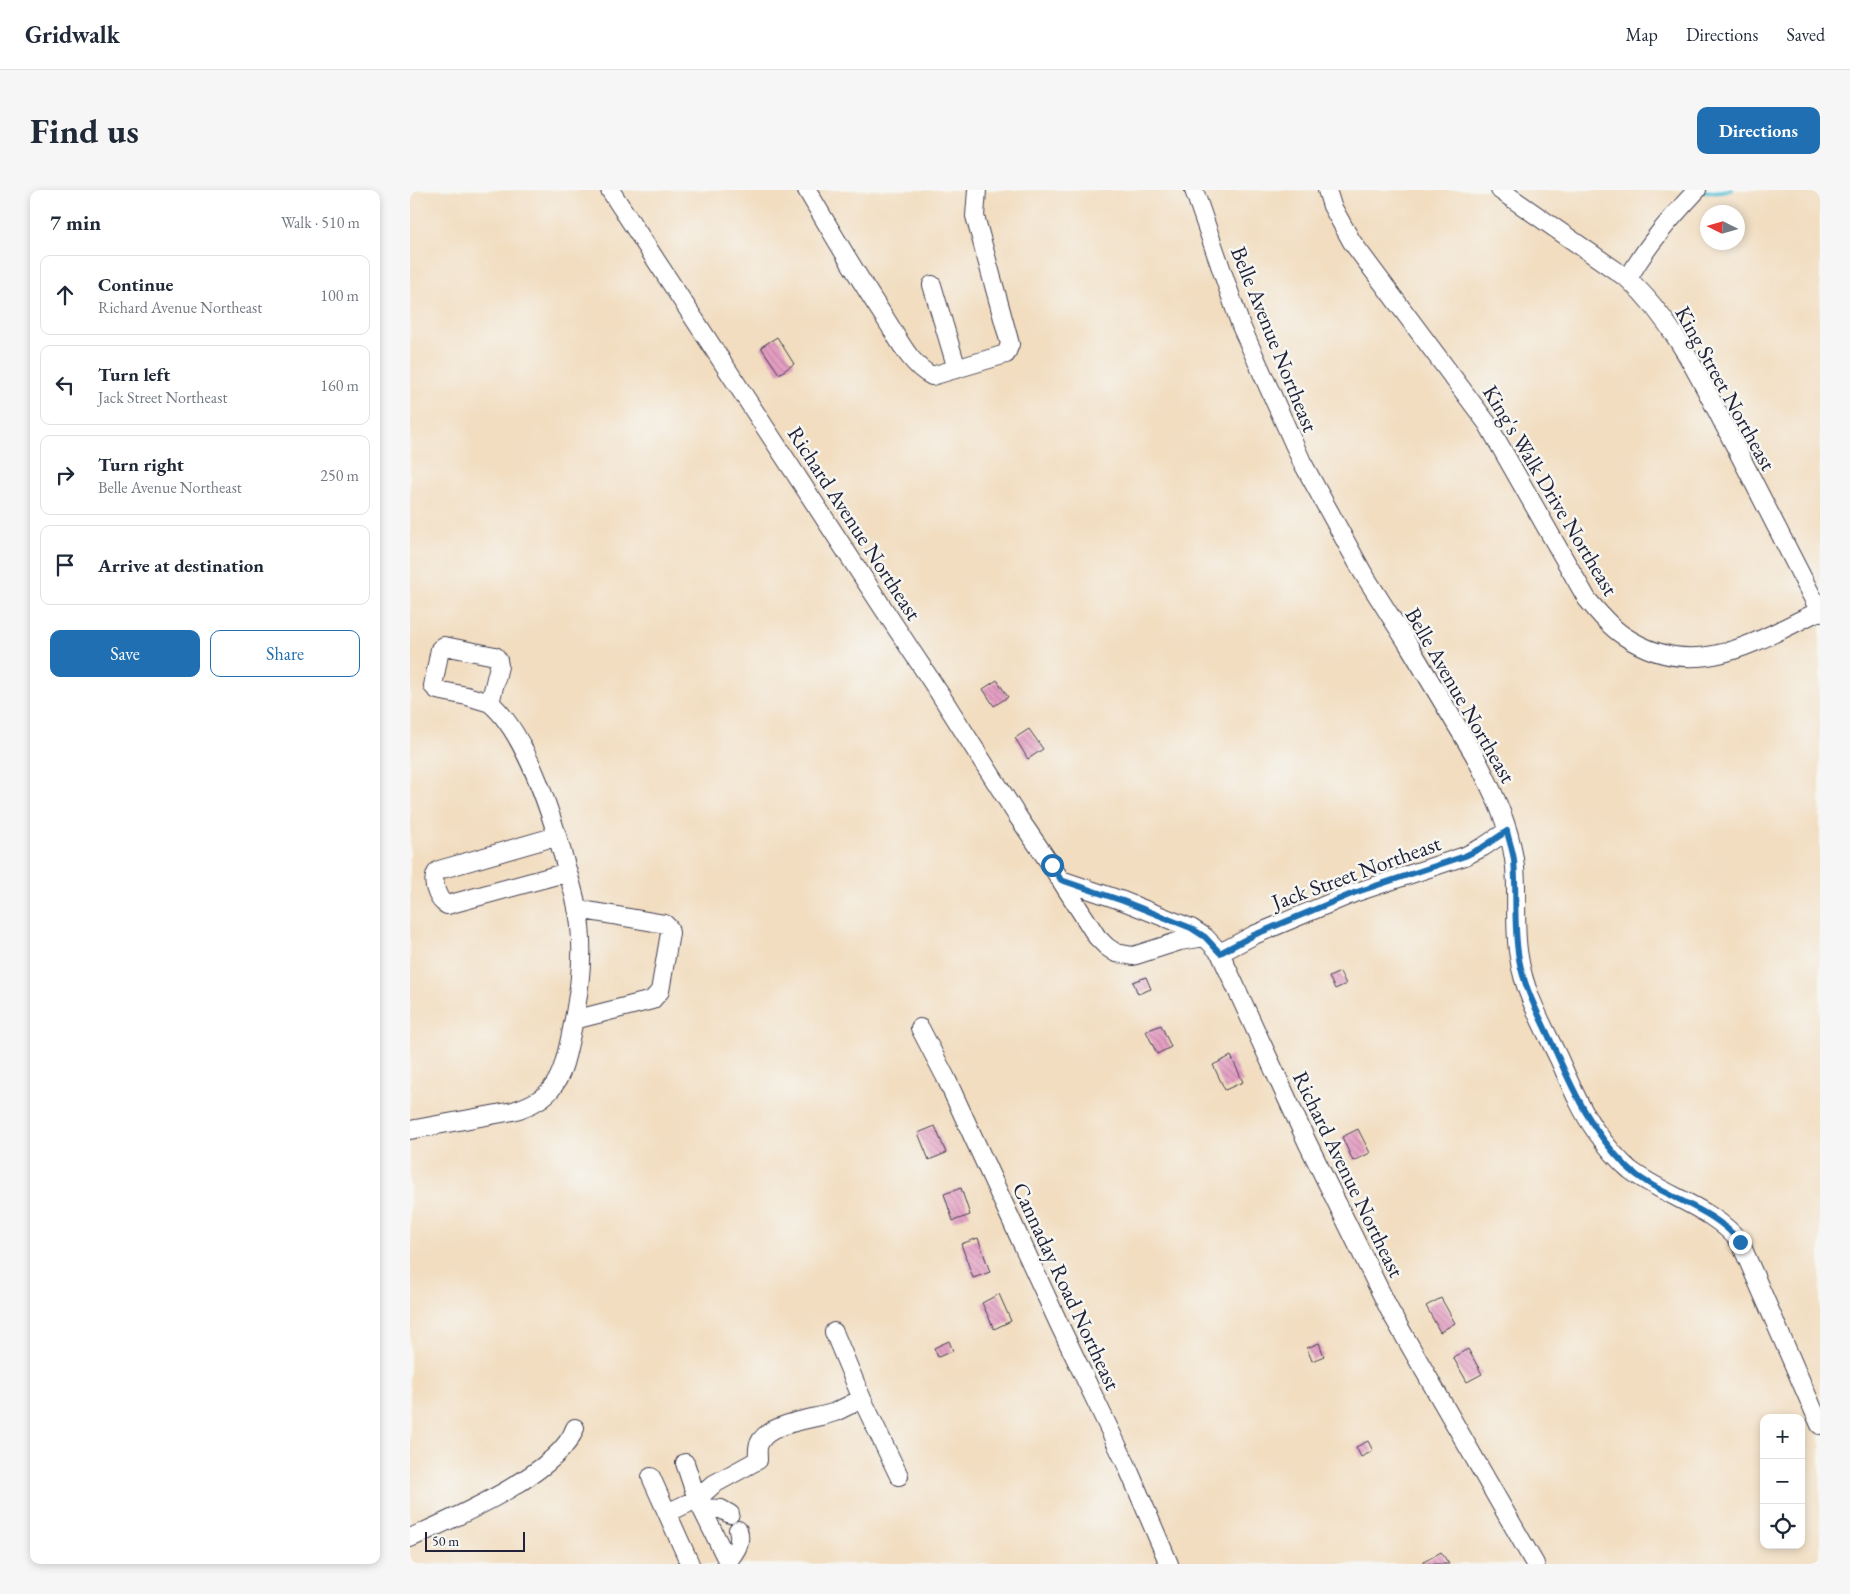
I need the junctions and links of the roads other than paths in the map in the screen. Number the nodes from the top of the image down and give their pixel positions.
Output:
1 (610, 190) edge
2 (807, 190) edge
3 (976, 190) edge
4 (1194, 190) edge
5 (1327, 190) edge
6 (1500, 190) edge
7 (1692, 195) edge
8 (1628, 279) junction
9 (932, 285) dead end
10 (957, 369) junction
11 (1820, 611) edge
12 (490, 703) dead end
13 (1507, 831) junction
14 (557, 836) junction
15 (568, 872) junction
16 (1061, 880) junction
17 (577, 908) junction
18 (1205, 937) junction
19 (1220, 953) junction
20 (574, 1020) junction
21 (920, 1028) dead end
22 (410, 1130) edge
23 (834, 1332) dead end
24 (862, 1398) junction
25 (1820, 1425) edge
26 (575, 1428) dead end
27 (685, 1463) dead end
28 (899, 1476) dead end
29 (651, 1477) dead end
30 (699, 1503) junction
31 (667, 1513) junction
32 (410, 1538) edge
33 (728, 1563) edge
34 (690, 1564) edge
35 (1169, 1564) edge
36 (1535, 1564) edge

1 - 16 street, Richard Avenue Northeast
2 - 10 street
3 - 10 street
4 - 13 street, Belle Avenue Northeast
5 - 11 street, King's Walk Drive Northeast
6 - 8 street, King Street Northeast
7 - 8 street
8 - 11 street, King Street Northeast
9 - 10 street
12 - 14 street
13 - 19 street, Jack Street Northeast
13 - 25 street, Belle Avenue Northeast
14 - 15 street
14 - 15 street
15 - 17 street
16 - 18 street, Richard Avenue Northeast
16 - 18 street, Richard Avenue Northeast
17 - 20 street
17 - 20 street
18 - 19 street, Richard Avenue Northeast
19 - 36 street, Richard Avenue Northeast
20 - 22 street
21 - 35 street, Cannaday Road Northeast
23 - 24 street
24 - 28 street
24 - 30 street
26 - 32 street
27 - 30 street
29 - 31 street
30 - 31 street
30 - 33 street
30 - 33 street
31 - 34 street

